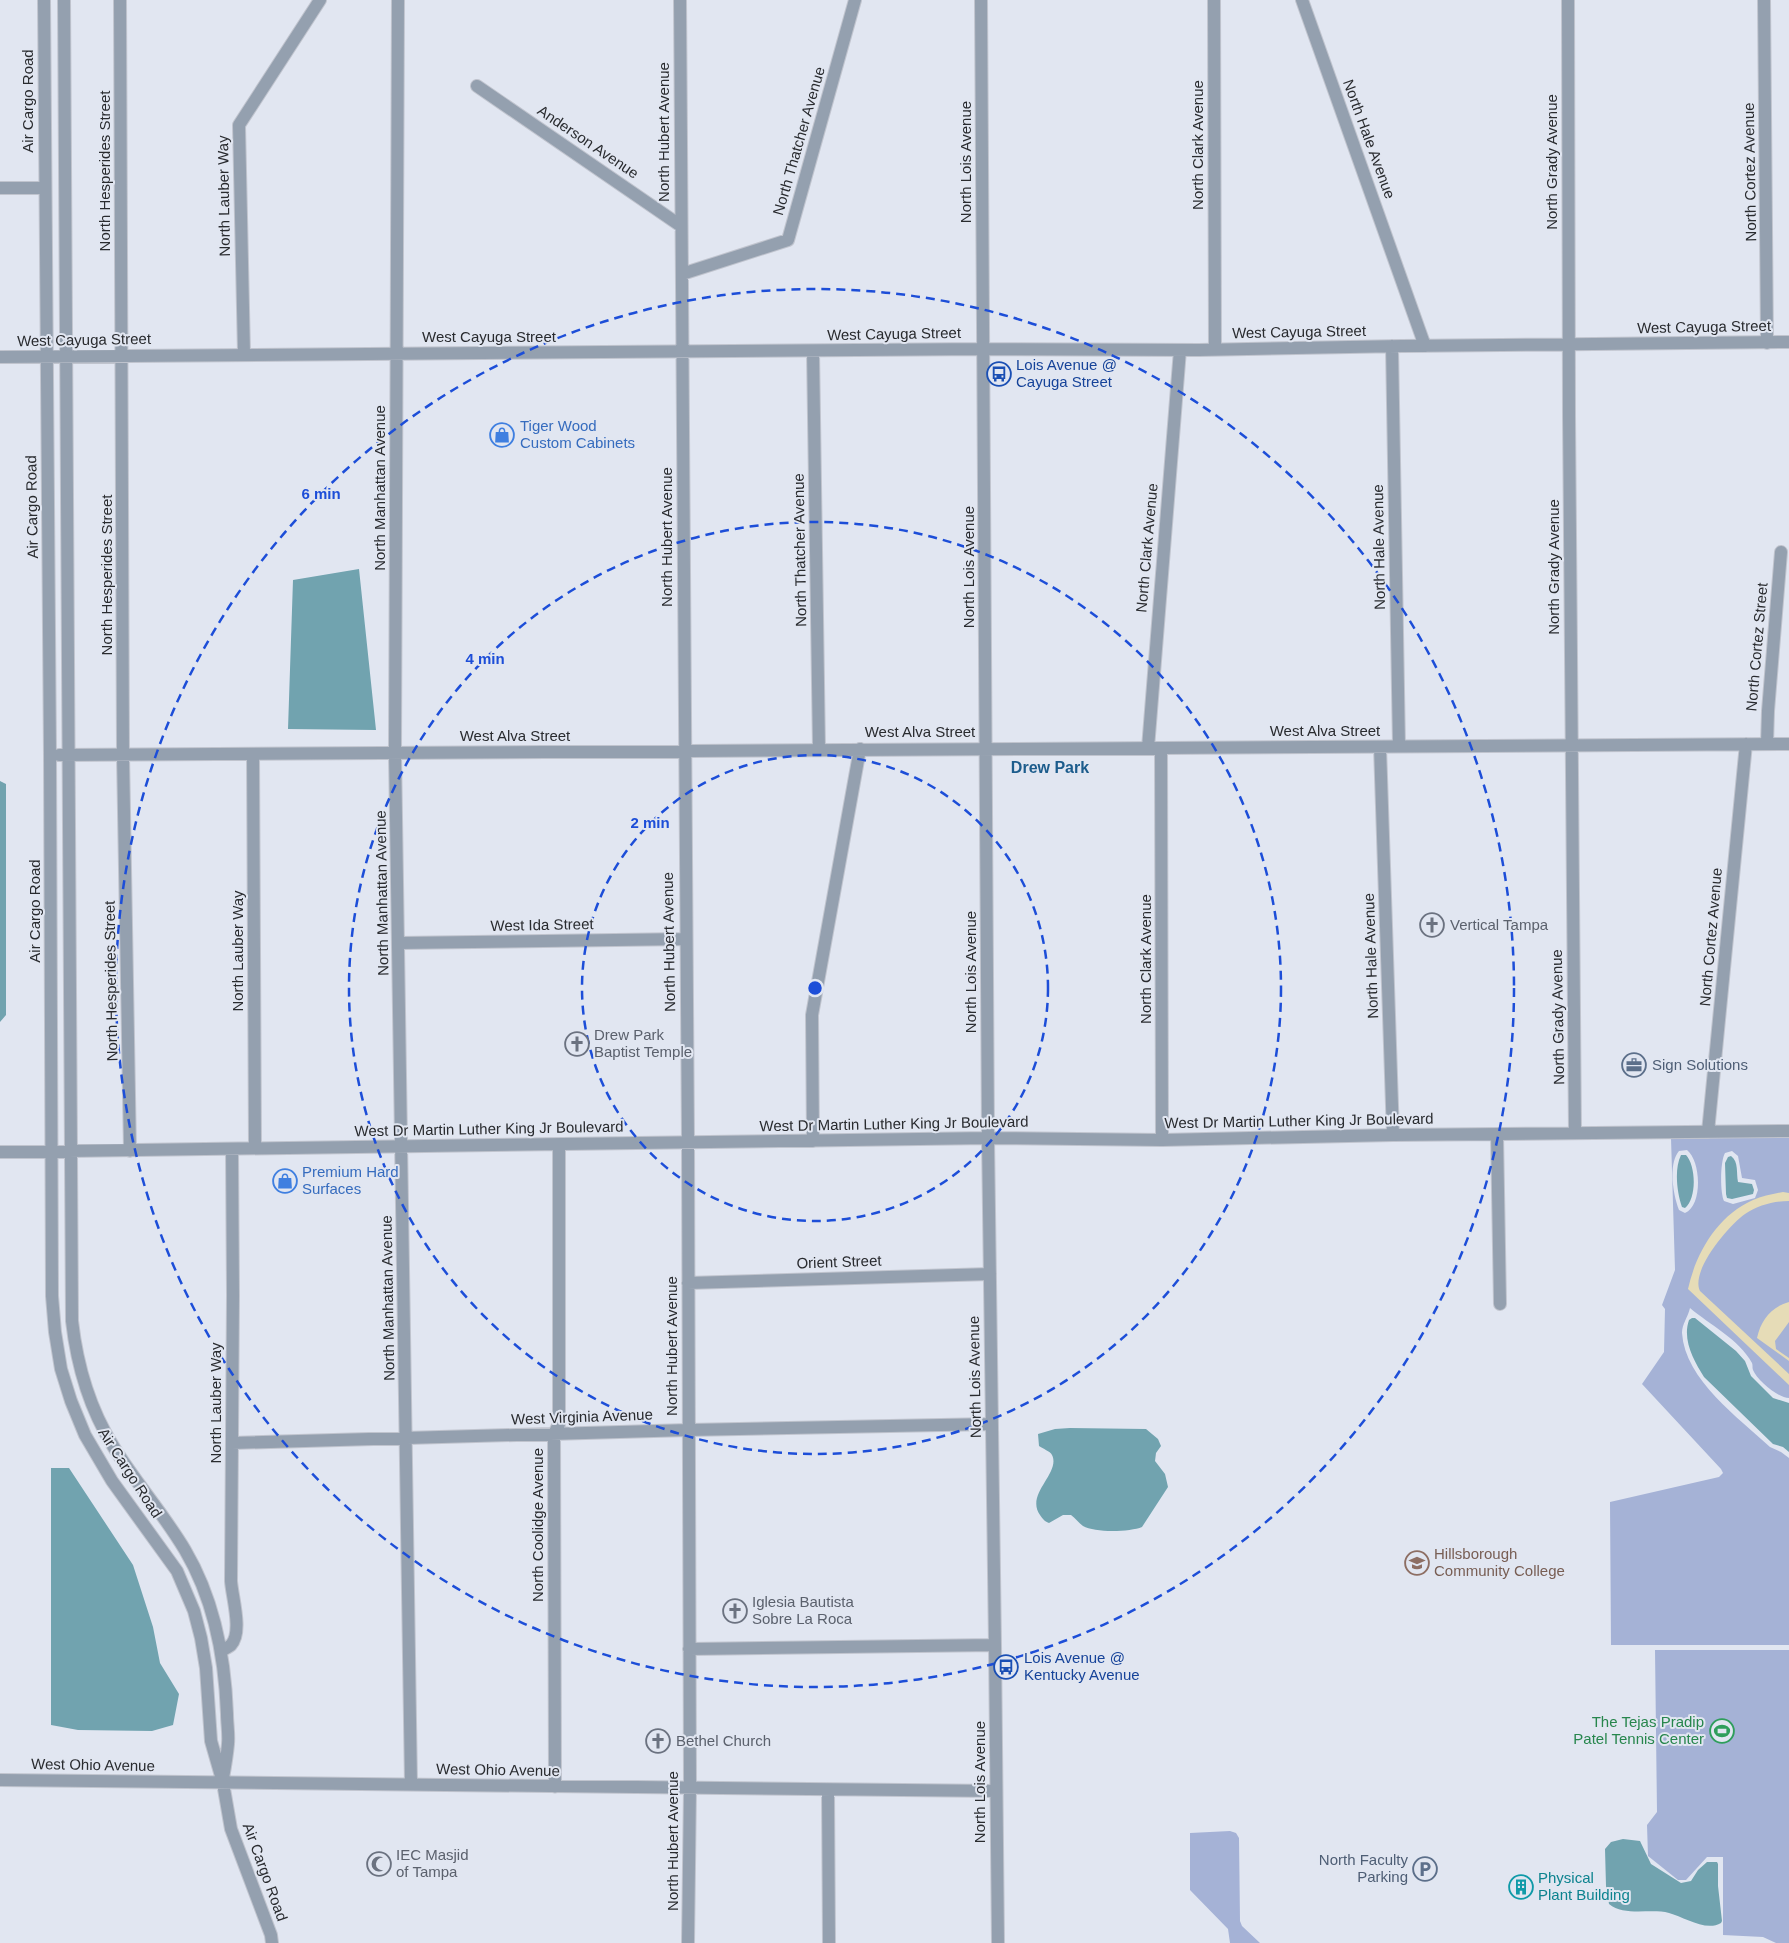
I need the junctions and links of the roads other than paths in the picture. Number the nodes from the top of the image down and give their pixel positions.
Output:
1 (44, 0) edge
2 (64, 0) edge
3 (120, 0) edge
4 (320, 0) edge
5 (398, 0) edge
6 (680, 0) edge
7 (855, 0) edge
8 (981, 0) edge
9 (1214, 0) edge
10 (1302, 0) edge
11 (1568, 0) edge
12 (1764, 0) edge
13 (477, 86) dead end
14 (0, 188) edge
15 (45, 188) junction
16 (681, 226) junction
17 (682, 274) junction
18 (1789, 342) edge
19 (1767, 343) junction
20 (1569, 344) junction
21 (1392, 346) junction
22 (1425, 346) junction
23 (983, 349) junction
24 (1180, 350) junction
25 (1215, 350) junction
26 (813, 351) junction
27 (682, 352) junction
28 (396, 353) junction
29 (244, 354) junction
30 (46, 356) junction
31 (66, 356) junction
32 (122, 356) junction
33 (0, 357) edge
34 (1781, 552) dead end
35 (1746, 744) junction
36 (1767, 744) junction
37 (1789, 744) edge
38 (1571, 745) junction
39 (1380, 746) junction
40 (1399, 746) junction
41 (985, 748) junction
42 (1148, 748) junction
43 (1161, 748) junction
44 (819, 749) junction
45 (860, 749) junction
46 (684, 751) junction
47 (395, 753) junction
48 (253, 754) junction
49 (50, 755) junction
50 (68, 755) junction
51 (123, 755) junction
52 (686, 939) junction
53 (399, 943) junction
54 (1789, 1131) edge
55 (1708, 1132) junction
56 (1575, 1133) junction
57 (1497, 1134) junction
58 (1392, 1135) junction
59 (988, 1138) junction
60 (1162, 1140) junction
61 (813, 1141) junction
62 (688, 1142) junction
63 (559, 1145) junction
64 (402, 1147) junction
65 (255, 1148) junction
66 (232, 1149) junction
67 (130, 1151) junction
68 (0, 1152) edge
69 (52, 1152) junction
70 (70, 1152) junction
71 (990, 1274) junction
72 (688, 1283) junction
73 (1500, 1304) dead end
74 (992, 1424) junction
75 (688, 1430) junction
76 (554, 1434) junction
77 (406, 1437) junction
78 (232, 1443) junction
79 (996, 1645) junction
80 (689, 1649) junction
81 (221, 1651) junction
82 (0, 1780) edge
83 (223, 1783) junction
84 (410, 1785) junction
85 (555, 1787) junction
86 (690, 1788) junction
87 (828, 1790) junction
88 (996, 1791) junction
89 (272, 1943) edge
90 (688, 1943) edge
91 (830, 1943) edge
92 (998, 1943) edge

1 - 15 street, Air Cargo Road
2 - 31 street, Air Cargo Road
3 - 32 street, North Hesperides Street
4 - 29 street, North Lauber Way
5 - 28 street, North Manhattan Avenue
6 - 16 street, North Hubert Avenue
7 - 17 street, North Thatcher Avenue
8 - 23 street, North Lois Avenue
9 - 25 street, North Clark Avenue
10 - 22 street, North Hale Avenue
11 - 20 street, North Grady Avenue
12 - 19 street, North Cortez Avenue
13 - 16 street, Anderson Avenue
14 - 15 street
15 - 30 street, Air Cargo Road
16 - 17 street, North Hubert Avenue
17 - 27 street, North Hubert Avenue
18 - 19 street, West Cayuga Street
19 - 20 street, West Cayuga Street
20 - 22 street, West Cayuga Street
20 - 38 street, North Grady Avenue
21 - 22 street, West Cayuga Street
21 - 25 street, West Cayuga Street
21 - 40 street, North Hale Avenue
23 - 24 street, West Cayuga Street
23 - 26 street, West Cayuga Street
23 - 41 street, North Lois Avenue
24 - 25 street, West Cayuga Street
24 - 42 street, North Clark Avenue
26 - 27 street, West Cayuga Street
26 - 44 street, North Thatcher Avenue
27 - 28 street, West Cayuga Street
27 - 46 street, North Hubert Avenue
28 - 29 street, West Cayuga Street
28 - 47 street, North Manhattan Avenue
29 - 32 street, West Cayuga Street
30 - 31 street, West Cayuga Street
30 - 33 street, West Cayuga Street
30 - 49 street, Air Cargo Road
31 - 32 street, West Cayuga Street
31 - 50 street, Air Cargo Road
32 - 51 street, North Hesperides Street
34 - 36 street, North Cortez Street
35 - 36 street, West Alva Street
35 - 38 street, West Alva Street
35 - 55 street, North Cortez Avenue
36 - 37 street, West Alva Street
38 - 40 street, West Alva Street
38 - 56 street, North Grady Avenue
39 - 40 street, West Alva Street
39 - 43 street, West Alva Street
39 - 58 street, North Hale Avenue
41 - 42 street, West Alva Street
41 - 45 street, West Alva Street
41 - 59 street, North Lois Avenue
42 - 43 street, West Alva Street
43 - 60 street, North Clark Avenue
44 - 45 street, West Alva Street
44 - 46 street, West Alva Street
45 - 61 street
46 - 47 street, West Alva Street
46 - 52 street, North Hubert Avenue
47 - 48 street, West Alva Street
47 - 53 street, North Manhattan Avenue
48 - 51 street, West Alva Street
48 - 65 street, North Lauber Way
49 - 50 street, West Alva Street
49 - 69 street, Air Cargo Road
50 - 51 street, West Alva Street
50 - 70 street, Air Cargo Road
51 - 67 street, North Hesperides Street
52 - 53 street, West Ida Street
52 - 62 street, North Hubert Avenue
53 - 64 street, North Manhattan Avenue
54 - 55 street, West Dr Martin Luther King Jr Boulevard
55 - 56 street, West Dr Martin Luther King Jr Boulevard
56 - 57 street, West Dr Martin Luther King Jr Boulevard
57 - 58 street, West Dr Martin Luther King Jr Boulevard
57 - 73 street
58 - 60 street, West Dr Martin Luther King Jr Boulevard
59 - 60 street, West Dr Martin Luther King Jr Boulevard
59 - 61 street, West Dr Martin Luther King Jr Boulevard
59 - 71 street, North Lois Avenue
61 - 62 street, West Dr Martin Luther King Jr Boulevard
62 - 63 street, West Dr Martin Luther King Jr Boulevard
62 - 72 street, North Hubert Avenue
63 - 64 street, West Dr Martin Luther King Jr Boulevard
63 - 76 street, North Coolidge Avenue
64 - 65 street, West Dr Martin Luther King Jr Boulevard
64 - 77 street, North Manhattan Avenue
65 - 66 street, West Dr Martin Luther King Jr Boulevard
66 - 67 street, West Dr Martin Luther King Jr Boulevard
66 - 78 street, North Lauber Way
67 - 70 street, West Dr Martin Luther King Jr Boulevard
68 - 69 street, West Dr Martin Luther King Jr Boulevard
69 - 70 street, West Dr Martin Luther King Jr Boulevard
69 - 83 street, Air Cargo Road
70 - 81 street, Air Cargo Road
71 - 72 street, Orient Street
71 - 74 street, North Lois Avenue
72 - 75 street, North Hubert Avenue
74 - 75 street, West Virginia Avenue
74 - 79 street, North Lois Avenue
75 - 76 street, West Virginia Avenue
75 - 80 street, North Hubert Avenue
76 - 77 street, West Virginia Avenue
76 - 85 street, North Coolidge Avenue
77 - 78 street, West Virginia Avenue
77 - 84 street, North Manhattan Avenue
78 - 81 street, North Lauber Way
79 - 80 street
79 - 88 street, North Lois Avenue
80 - 86 street, North Hubert Avenue
81 - 83 street, Air Cargo Road
82 - 83 street, West Ohio Avenue
83 - 84 street, West Ohio Avenue
83 - 89 street, Air Cargo Road
84 - 85 street, West Ohio Avenue
85 - 86 street, West Ohio Avenue
86 - 87 street, West Ohio Avenue
86 - 90 street, North Hubert Avenue
87 - 88 street, West Ohio Avenue
87 - 91 street
88 - 92 street, North Lois Avenue

